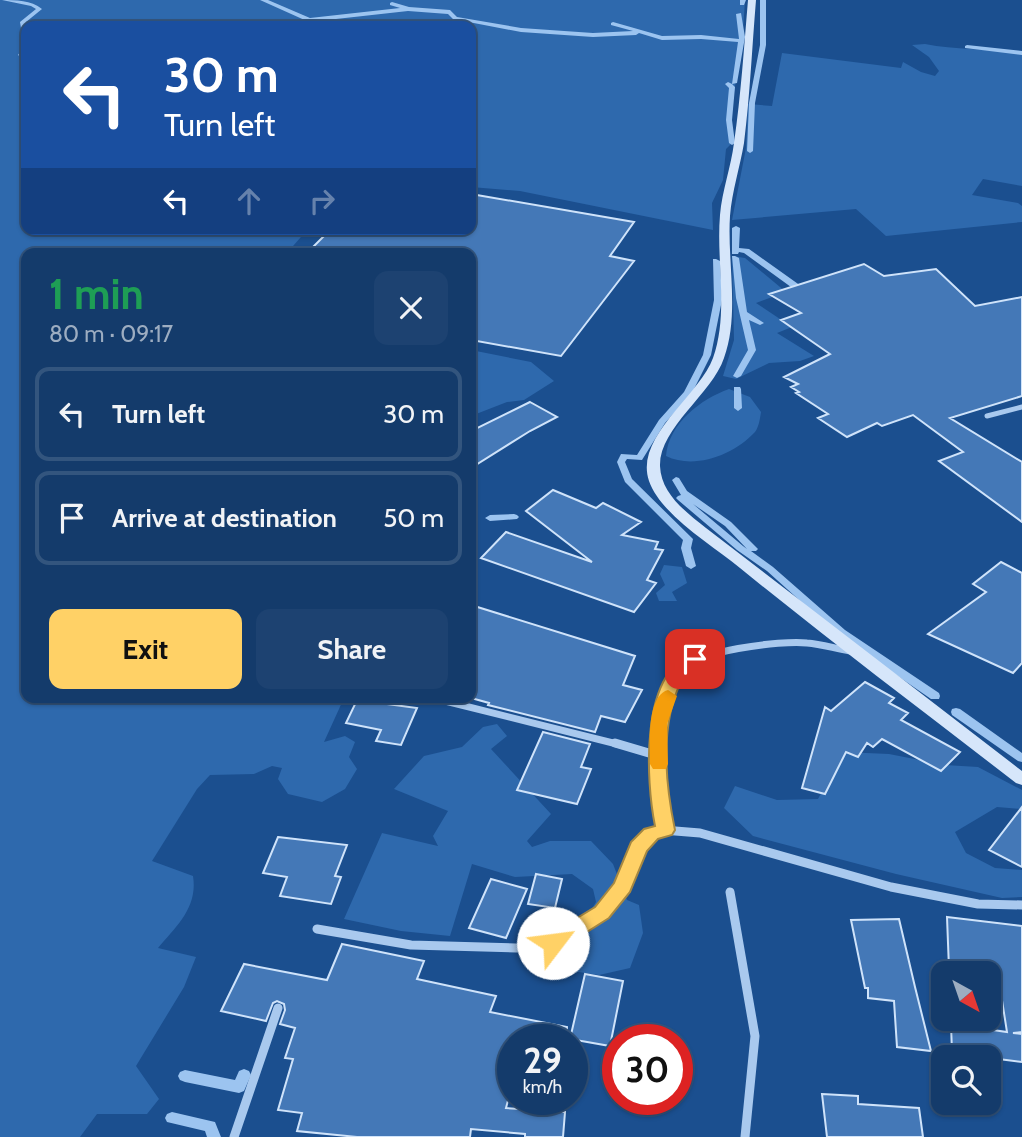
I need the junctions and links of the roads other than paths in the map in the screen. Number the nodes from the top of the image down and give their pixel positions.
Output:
1 (752, 0) edge
2 (1022, 407) edge
3 (987, 416) dead end
4 (857, 653) junction
5 (454, 703) edge
6 (659, 756) junction
7 (1022, 779) edge
8 (665, 830) junction
9 (730, 892) dead end
10 (1022, 905) edge
11 (317, 929) dead end
12 (278, 1008) dead end
13 (234, 1137) edge
14 (745, 1137) edge

1 - 4 street
2 - 3 street
4 - 6 street
4 - 7 street
5 - 6 street
6 - 8 street
8 - 10 street
8 - 11 street
9 - 14 street
12 - 13 street

